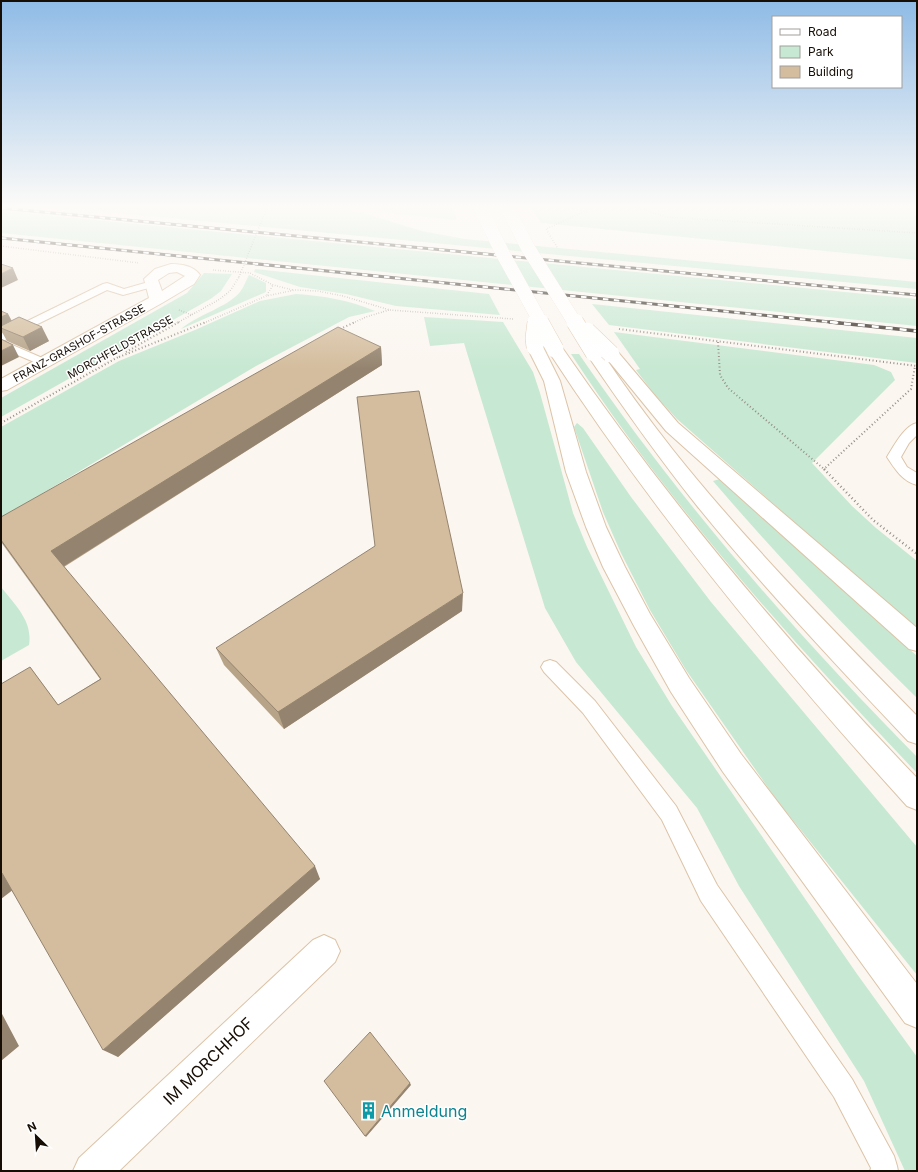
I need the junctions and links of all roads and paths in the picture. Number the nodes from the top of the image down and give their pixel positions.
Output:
1 (245, 260) edge
2 (506, 260) edge
3 (535, 260) edge
4 (152, 284) junction
5 (273, 285) dead end
6 (267, 296) junction
7 (157, 300) junction
8 (390, 310) junction
9 (514, 319) dead end
10 (615, 328) dead end
11 (338, 330) edge
12 (1, 338) edge
13 (718, 342) junction
14 (1, 344) edge
15 (545, 348) junction
16 (602, 354) junction
17 (119, 357) junction
18 (43, 362) junction
19 (916, 366) edge
20 (1, 386) edge
21 (1, 423) edge
22 (917, 427) edge
23 (824, 469) junction
24 (917, 480) edge
25 (917, 554) edge
26 (917, 642) edge
27 (550, 667) dead end
28 (917, 733) edge
29 (917, 796) edge
30 (324, 951) dead end
31 (917, 1011) edge
32 (92, 1171) edge
33 (884, 1171) edge

1 - 17 path, MORCHFELDSTRASSE, bridge
2 - 15 main road, bridge
3 - 16 main road, bridge
4 - 7 main road, FRANZ-GRASHOF-STRASSE
4 - 7 main road, FRANZ-GRASHOF-STRASSE
4 - 12 lane
5 - 6 path
6 - 8 path
6 - 17 path
7 - 18 main road, FRANZ-GRASHOF-STRASSE
8 - 9 path
8 - 11 path
10 - 13 path
13 - 19 path
13 - 23 path
14 - 18 lane
15 - 29 main road
15 - 31 main road
16 - 26 main road
16 - 28 main road
17 - 21 path, MORCHFELDSTRASSE
18 - 20 main road, FRANZ-GRASHOF-STRASSE
19 - 23 path
22 - 24 lane
23 - 25 path
27 - 33 lane
30 - 32 main road, IM MORCHHOF

